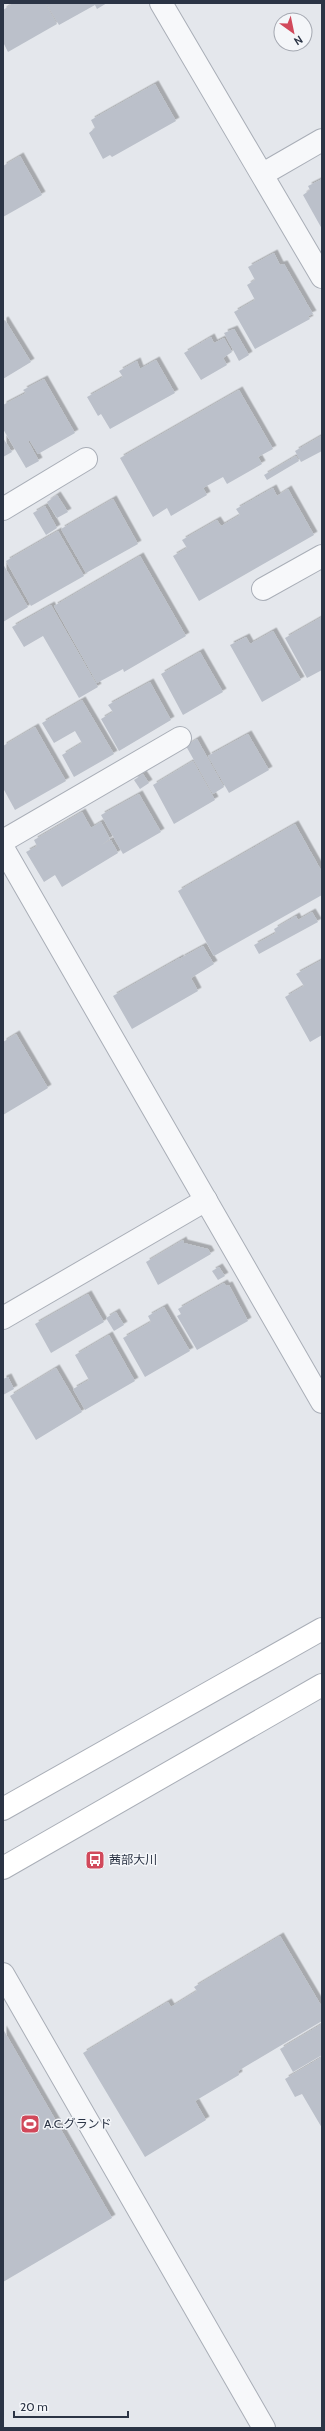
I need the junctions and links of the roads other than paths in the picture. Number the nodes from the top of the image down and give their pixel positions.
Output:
1 (161, 3) edge
2 (322, 140) edge
3 (263, 174) junction
4 (322, 277) edge
5 (86, 459) dead end
6 (3, 509) edge
7 (322, 556) edge
8 (263, 589) dead end
9 (180, 738) dead end
10 (3, 841) edge
11 (3, 848) edge
12 (206, 1200) junction
13 (3, 1318) edge
14 (322, 1402) edge
15 (322, 1629) edge
16 (322, 1685) edge
17 (3, 1809) edge
18 (3, 1868) edge
19 (3, 1974) edge
20 (264, 2428) edge

1 - 3 street
2 - 3 street
3 - 4 street
5 - 6 street
7 - 8 street
9 - 10 street
11 - 12 street
12 - 13 street
12 - 14 street
15 - 17 street
16 - 18 street
19 - 20 street

